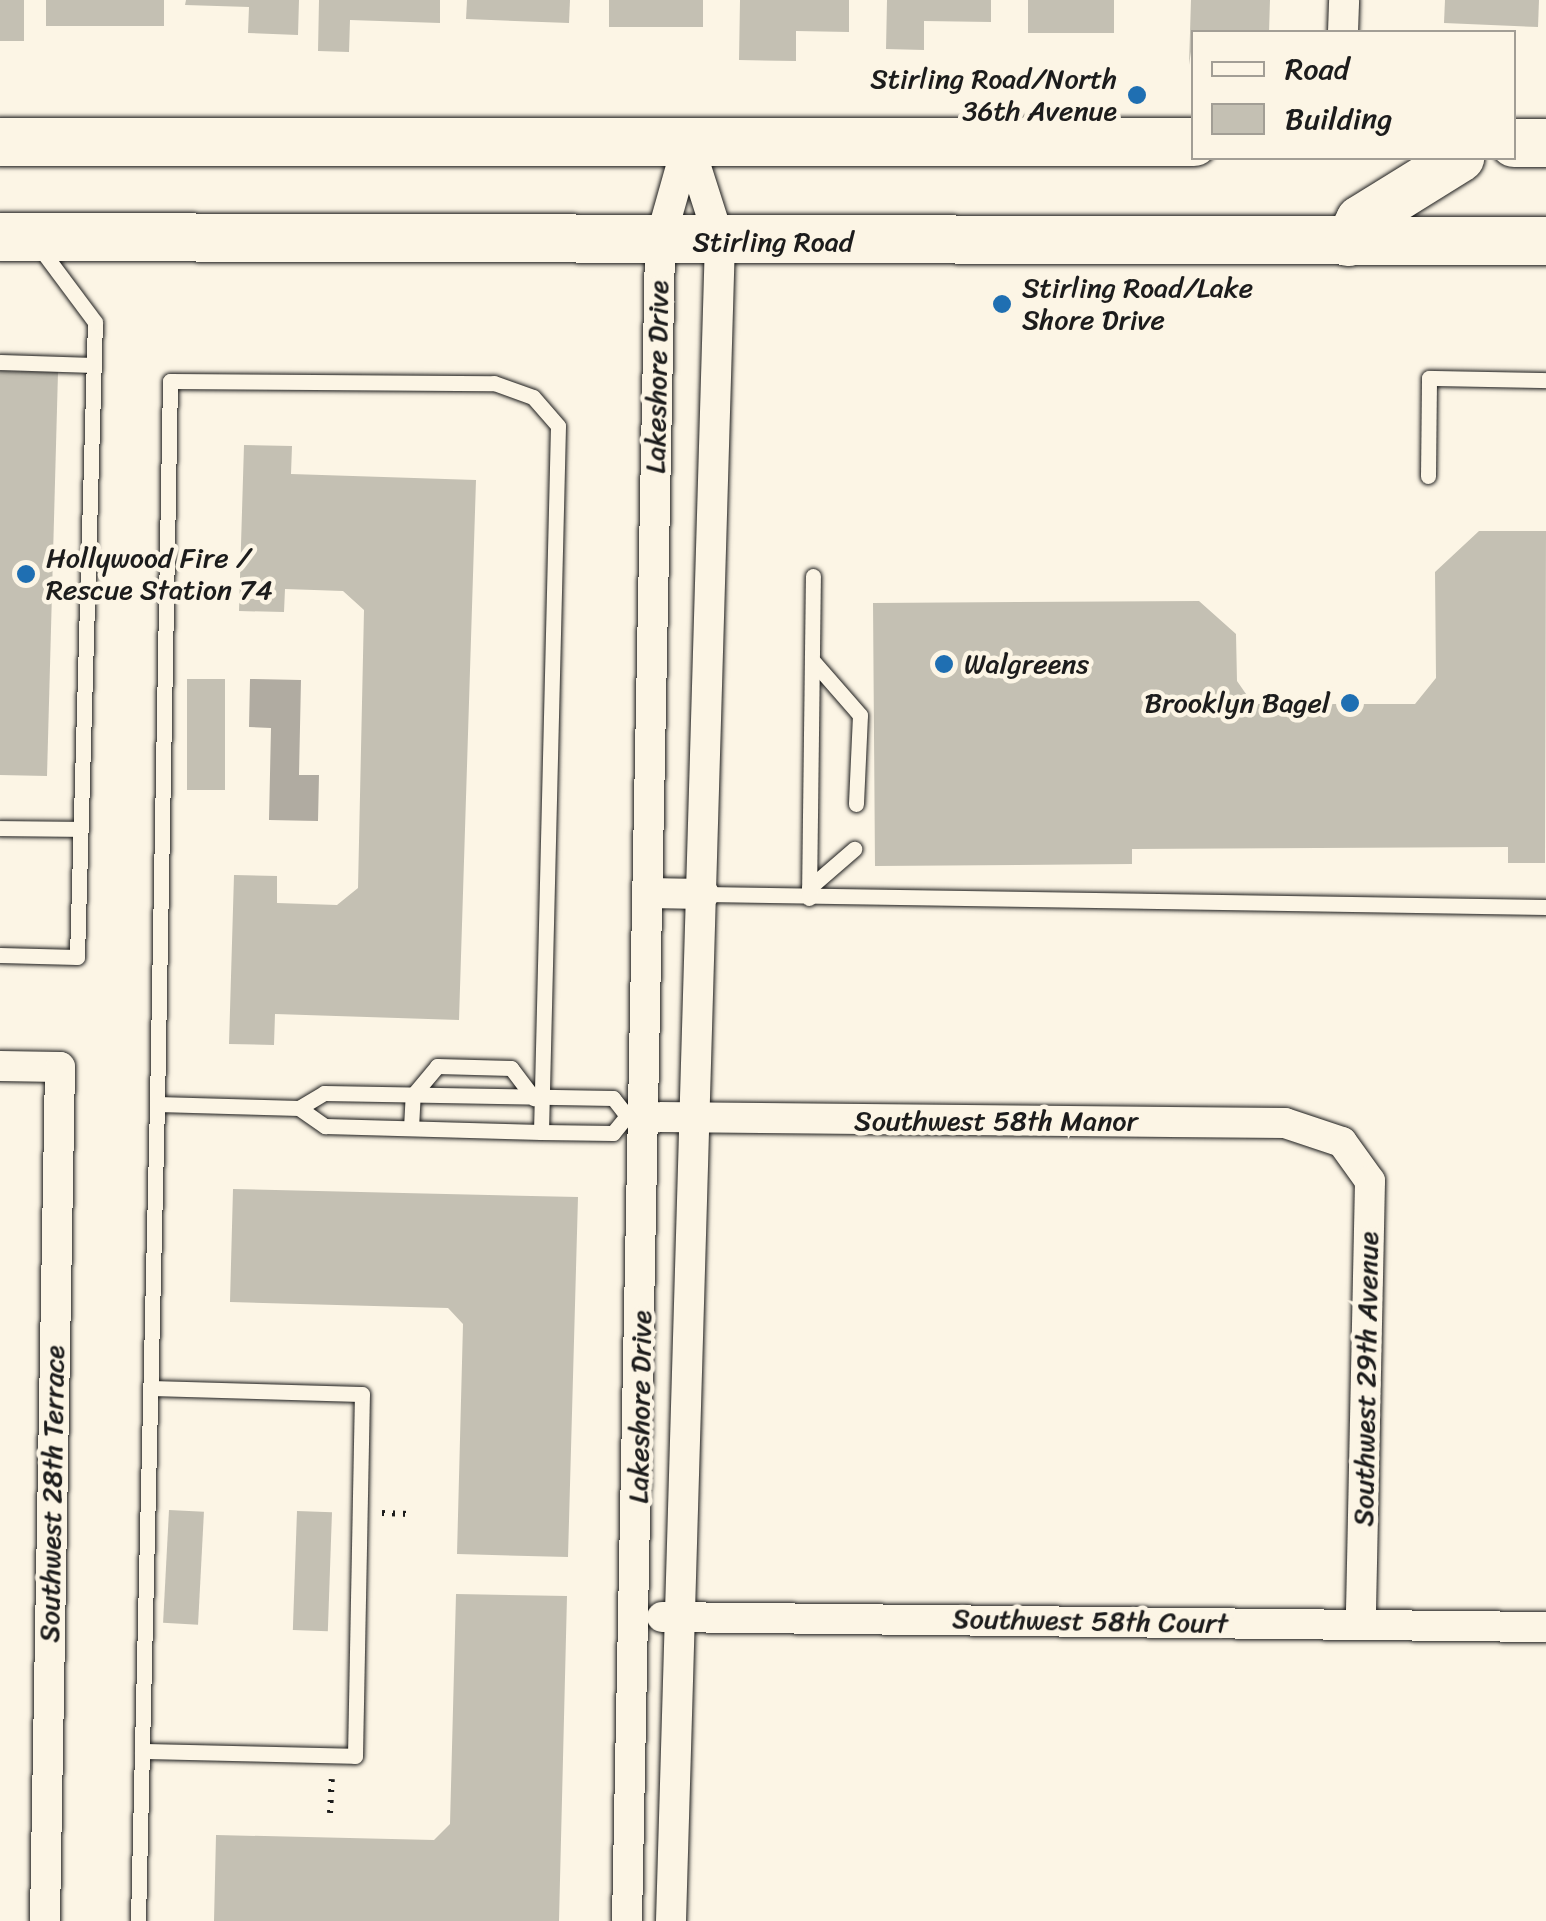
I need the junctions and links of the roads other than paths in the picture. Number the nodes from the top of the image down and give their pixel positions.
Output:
1 (1344, 0) edge
2 (1344, 30) edge
3 (0, 142) edge
4 (688, 142) junction
5 (1191, 142) edge
6 (1516, 143) edge
7 (1546, 143) edge
8 (1457, 160) edge
9 (15, 237) edge
10 (660, 241) junction
11 (1546, 241) edge
12 (720, 242) junction
13 (1349, 242) junction
14 (0, 362) edge
15 (94, 365) junction
16 (1546, 380) edge
17 (1428, 476) dead end
18 (813, 576) dead end
19 (812, 660) junction
20 (856, 804) dead end
21 (0, 828) edge
22 (81, 829) junction
23 (854, 849) dead end
24 (648, 893) junction
25 (809, 893) junction
26 (704, 894) junction
27 (1546, 908) edge
28 (0, 955) edge
29 (0, 1066) edge
30 (413, 1095) junction
31 (538, 1098) junction
32 (157, 1104) junction
33 (299, 1108) junction
34 (637, 1116) junction
35 (697, 1119) junction
36 (411, 1128) junction
37 (542, 1132) junction
38 (1342, 1142) joint
39 (150, 1388) junction
40 (634, 1616) junction
41 (680, 1617) junction
42 (1360, 1624) junction
43 (1546, 1626) edge
44 (142, 1751) junction
45 (45, 1921) edge
46 (138, 1921) edge
47 (626, 1921) edge
48 (672, 1921) edge

1 - 2 street
3 - 4 main road
4 - 5 main road
4 - 10 street, Lakeshore Drive
4 - 12 street, Lakeshore Drive
6 - 7 main road
8 - 13 main road
9 - 10 main road, Stirling Road
9 - 15 lane
10 - 12 main road, Stirling Road
10 - 24 street, Lakeshore Drive
11 - 13 main road, Stirling Road
12 - 13 main road, Stirling Road
12 - 26 street, Lakeshore Drive
14 - 15 lane
15 - 22 lane
16 - 17 lane
18 - 19 lane
19 - 20 lane
19 - 25 lane
21 - 22 lane
22 - 28 lane
23 - 25 lane
24 - 26 street
24 - 34 street, Lakeshore Drive
25 - 26 lane
25 - 27 lane
26 - 35 street, Lakeshore Drive
29 - 45 street, Southwest 28th Terrace
30 - 31 lane
30 - 31 lane
30 - 33 lane
30 - 36 lane
31 - 32 lane
31 - 34 lane
31 - 37 lane
32 - 33 lane
32 - 39 lane
33 - 36 lane
34 - 35 street, Southwest 58th Manor
34 - 37 lane
34 - 40 street, Lakeshore Drive
35 - 38 street, Southwest 58th Manor
35 - 41 street, Lakeshore Drive
36 - 37 lane
38 - 42 street, Southwest 29th Avenue
39 - 44 lane
39 - 44 lane
40 - 41 street, Southwest 58th Court
40 - 47 street, Lakeshore Drive
41 - 42 street, Southwest 58th Court
41 - 48 street, Lakeshore Drive
42 - 43 street, Southwest 58th Court
44 - 46 lane

